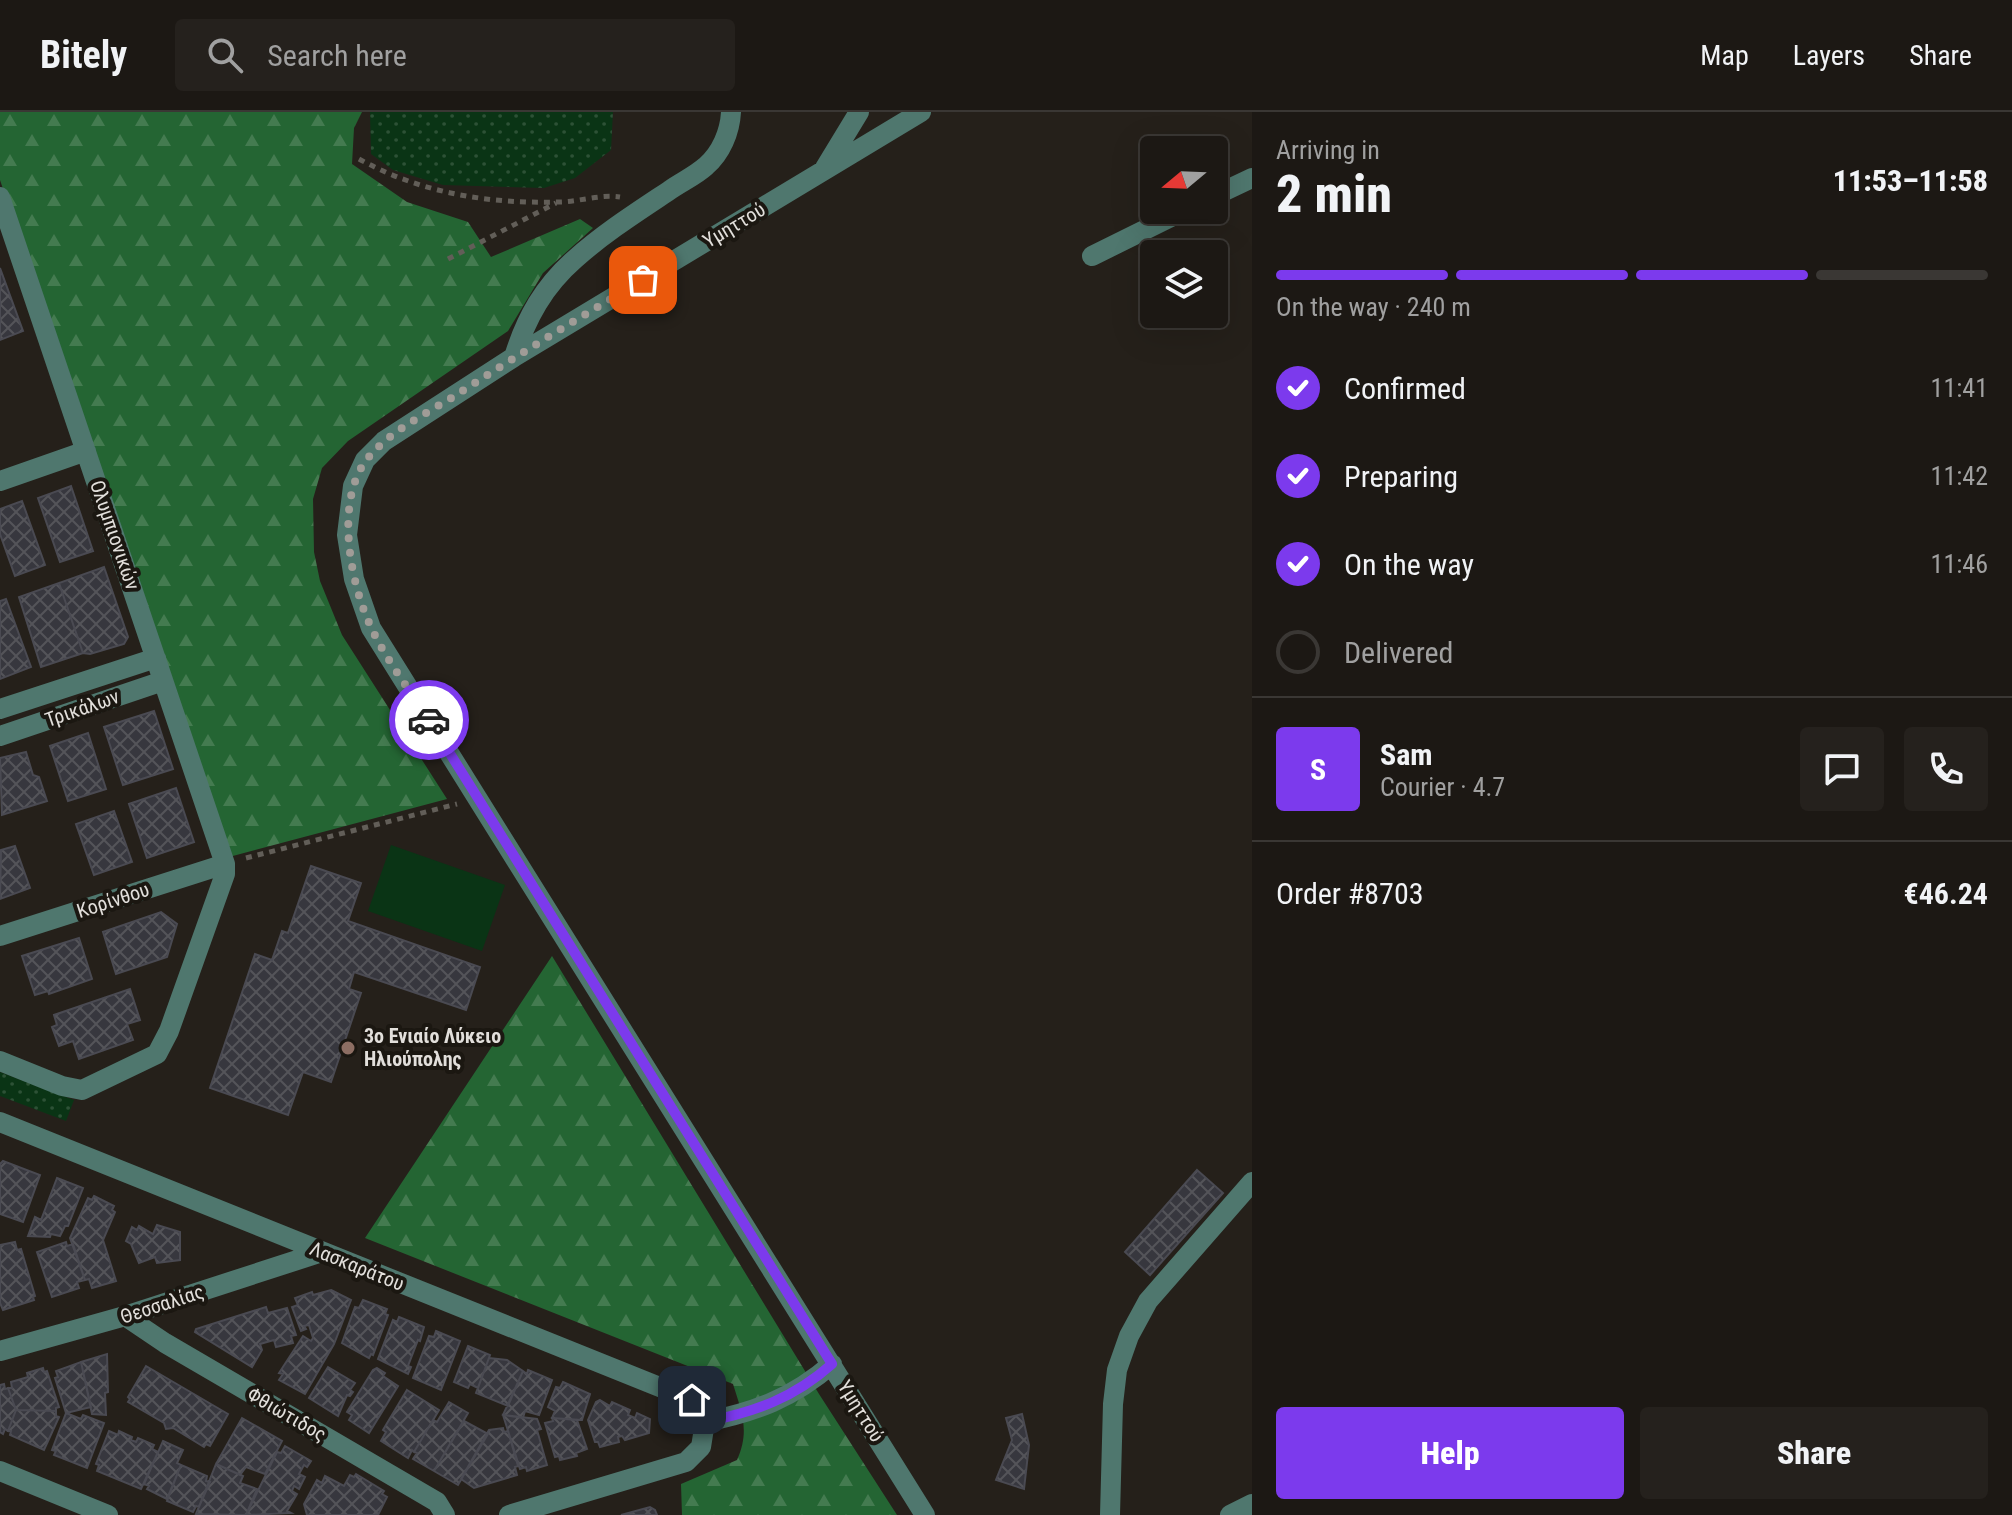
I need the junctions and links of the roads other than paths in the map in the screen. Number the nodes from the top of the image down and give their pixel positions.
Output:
1 (731, 112) edge
2 (859, 112) edge
3 (921, 112) edge
4 (823, 172) junction
5 (1252, 178) edge
6 (1228, 189) edge
7 (1, 205) edge
8 (1157, 224) edge
9 (5, 231) edge
10 (1092, 256) dead end
11 (514, 357) junction
12 (86, 451) junction
13 (0, 481) edge
14 (156, 658) junction
15 (163, 681) junction
16 (0, 709) edge
17 (0, 736) edge
18 (225, 869) junction
19 (0, 936) edge
20 (0, 1061) edge
21 (0, 1122) edge
22 (1252, 1182) edge
23 (322, 1252) junction
24 (125, 1316) junction
25 (0, 1351) edge
26 (832, 1364) junction
27 (705, 1422) junction
28 (0, 1471) edge
29 (1252, 1504) edge
30 (108, 1515) edge
31 (445, 1515) edge
32 (509, 1515) edge
33 (925, 1515) edge
34 (1110, 1515) edge
35 (1230, 1515) edge

1 - 11 street
2 - 4 street
3 - 4 street, Υμηττού
4 - 11 street, Υμηττού
5 - 6 street
7 - 9 street, Ολυμπιονικών
8 - 10 street
9 - 12 street, Ολυμπιονικών
11 - 26 street, Υμηττού
12 - 13 street
12 - 14 street, Ολυμπιονικών
14 - 15 street, Ολυμπιονικών
14 - 16 street, Τρικάλων
15 - 17 street, Τρικάλων
15 - 18 street, Ολυμπιονικών
18 - 19 street, Κορίνθου
18 - 20 street
21 - 23 street, Λασκαράτου
22 - 34 street
23 - 24 street, Θεσσαλίας
23 - 27 street, Λασκαράτου
24 - 25 street, Θεσσαλίας
24 - 31 street, Φθιώτιδος
26 - 27 street
26 - 33 street, Υμηττού
27 - 32 street
28 - 30 street
29 - 35 street

